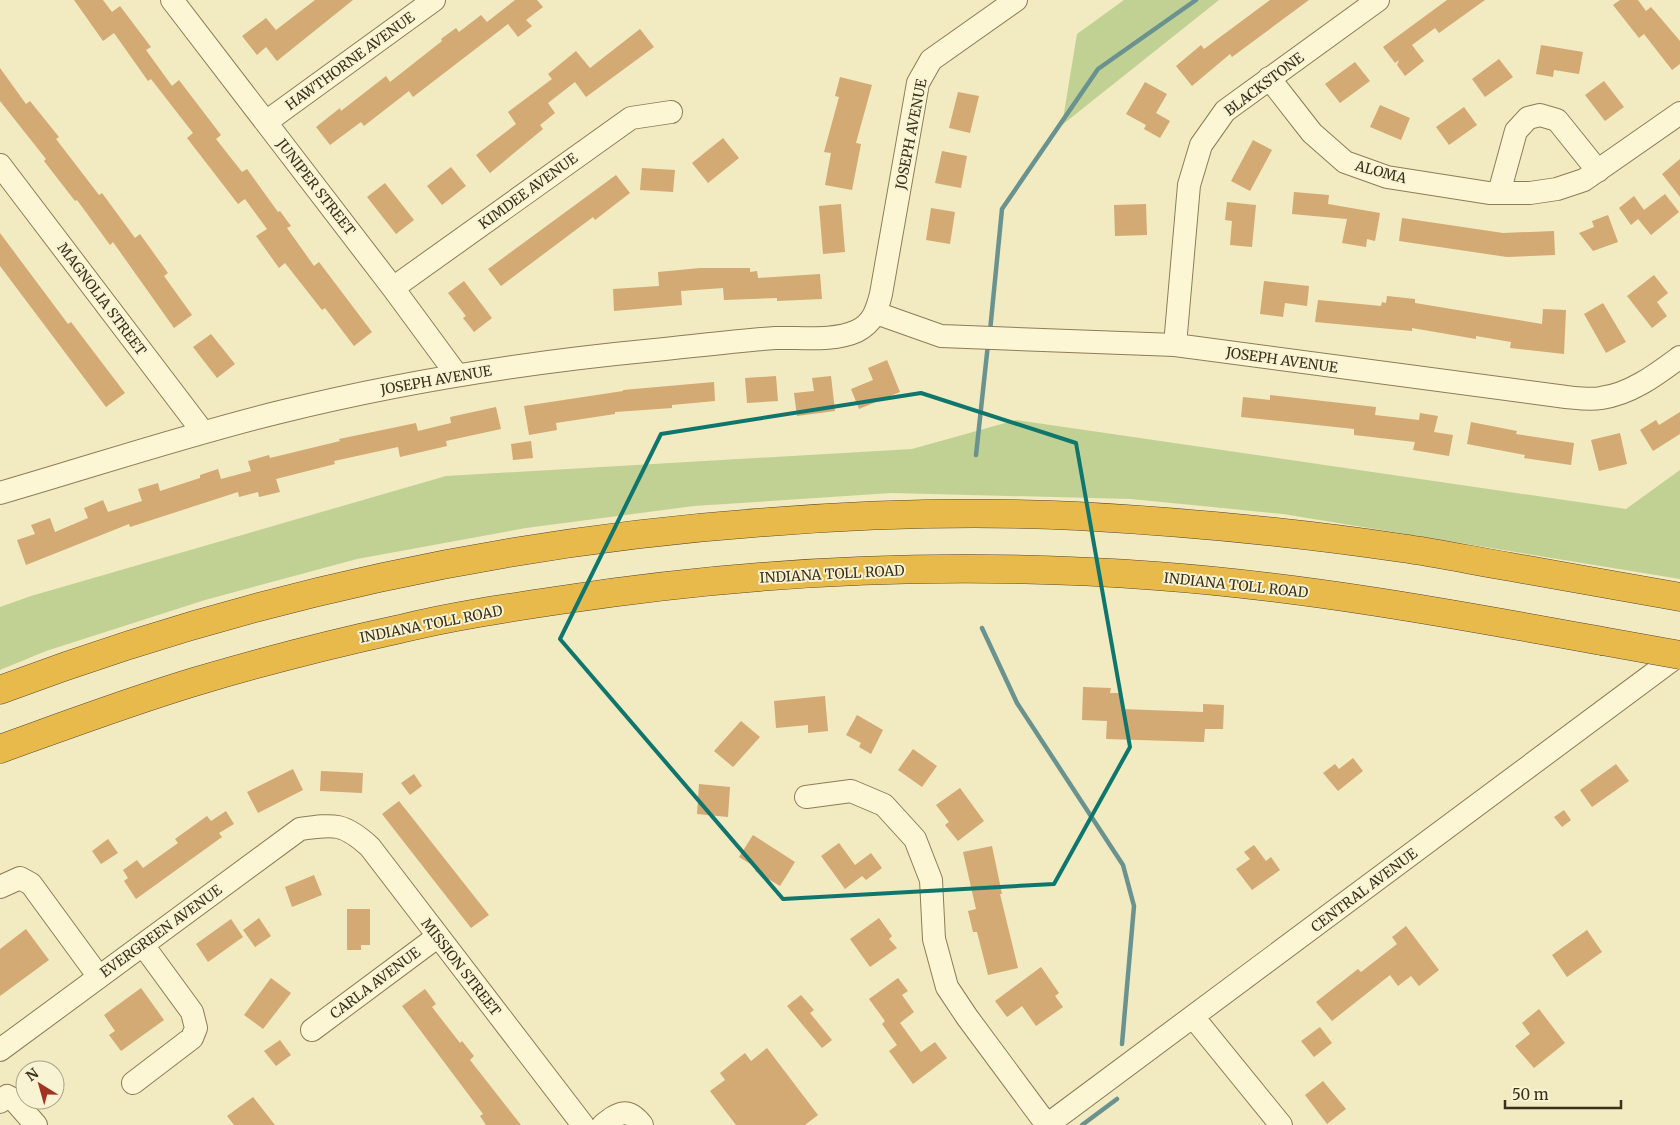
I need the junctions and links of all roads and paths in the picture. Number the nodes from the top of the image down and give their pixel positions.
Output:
1 (172, 0) edge
2 (434, 0) edge
3 (1016, 0) edge
4 (1378, 0) edge
5 (1269, 78) junction
6 (671, 112) dead end
7 (1680, 113) edge
8 (266, 122) junction
9 (0, 165) edge
10 (1598, 171) junction
11 (1500, 193) junction
12 (393, 288) junction
13 (876, 313) junction
14 (1175, 345) junction
15 (1680, 357) edge
16 (457, 375) junction
17 (203, 432) junction
18 (0, 493) edge
19 (1672, 596) edge
20 (1680, 654) edge
21 (0, 690) edge
22 (0, 748) edge
23 (806, 798) dead end
24 (328, 825) joint
25 (0, 887) edge
26 (437, 937) junction
27 (143, 945) junction
28 (99, 977) junction
29 (1194, 1018) junction
30 (312, 1030) dead end
31 (0, 1050) edge
32 (133, 1083) dead end
33 (0, 1102) edge
34 (609, 1120) edge
35 (36, 1125) edge
36 (583, 1125) edge
37 (642, 1125) edge
38 (1047, 1125) edge
39 (1282, 1125) edge

1 - 8 street, JUNIPER STREET
2 - 8 street, HAWTHORNE AVENUE
3 - 13 street, JOSEPH AVENUE
4 - 5 street, BLACKSTONE
5 - 11 street, ALOMA
5 - 14 street, BLACKSTONE
6 - 12 street, KIMDEE AVENUE
7 - 10 street, ALOMA
8 - 12 street, JUNIPER STREET
9 - 17 street, MAGNOLIA STREET
10 - 11 street, ALOMA
10 - 11 street
12 - 16 street, JUNIPER STREET
13 - 14 street, JOSEPH AVENUE
13 - 16 street, JOSEPH AVENUE
14 - 15 street, JOSEPH AVENUE
16 - 17 street, JOSEPH AVENUE
17 - 18 street, JOSEPH AVENUE
19 - 21 highway
20 - 22 highway, INDIANA TOLL ROAD, bridge
20 - 29 street, CENTRAL AVENUE
23 - 38 street
24 - 26 street, MISSION STREET
24 - 27 street, EVERGREEN AVENUE
25 - 28 street
26 - 30 street, CARLA AVENUE
26 - 36 street, MISSION STREET
27 - 28 street, EVERGREEN AVENUE
27 - 32 street
28 - 31 street, EVERGREEN AVENUE
29 - 38 street, CENTRAL AVENUE
29 - 39 street
33 - 35 street
34 - 37 street

